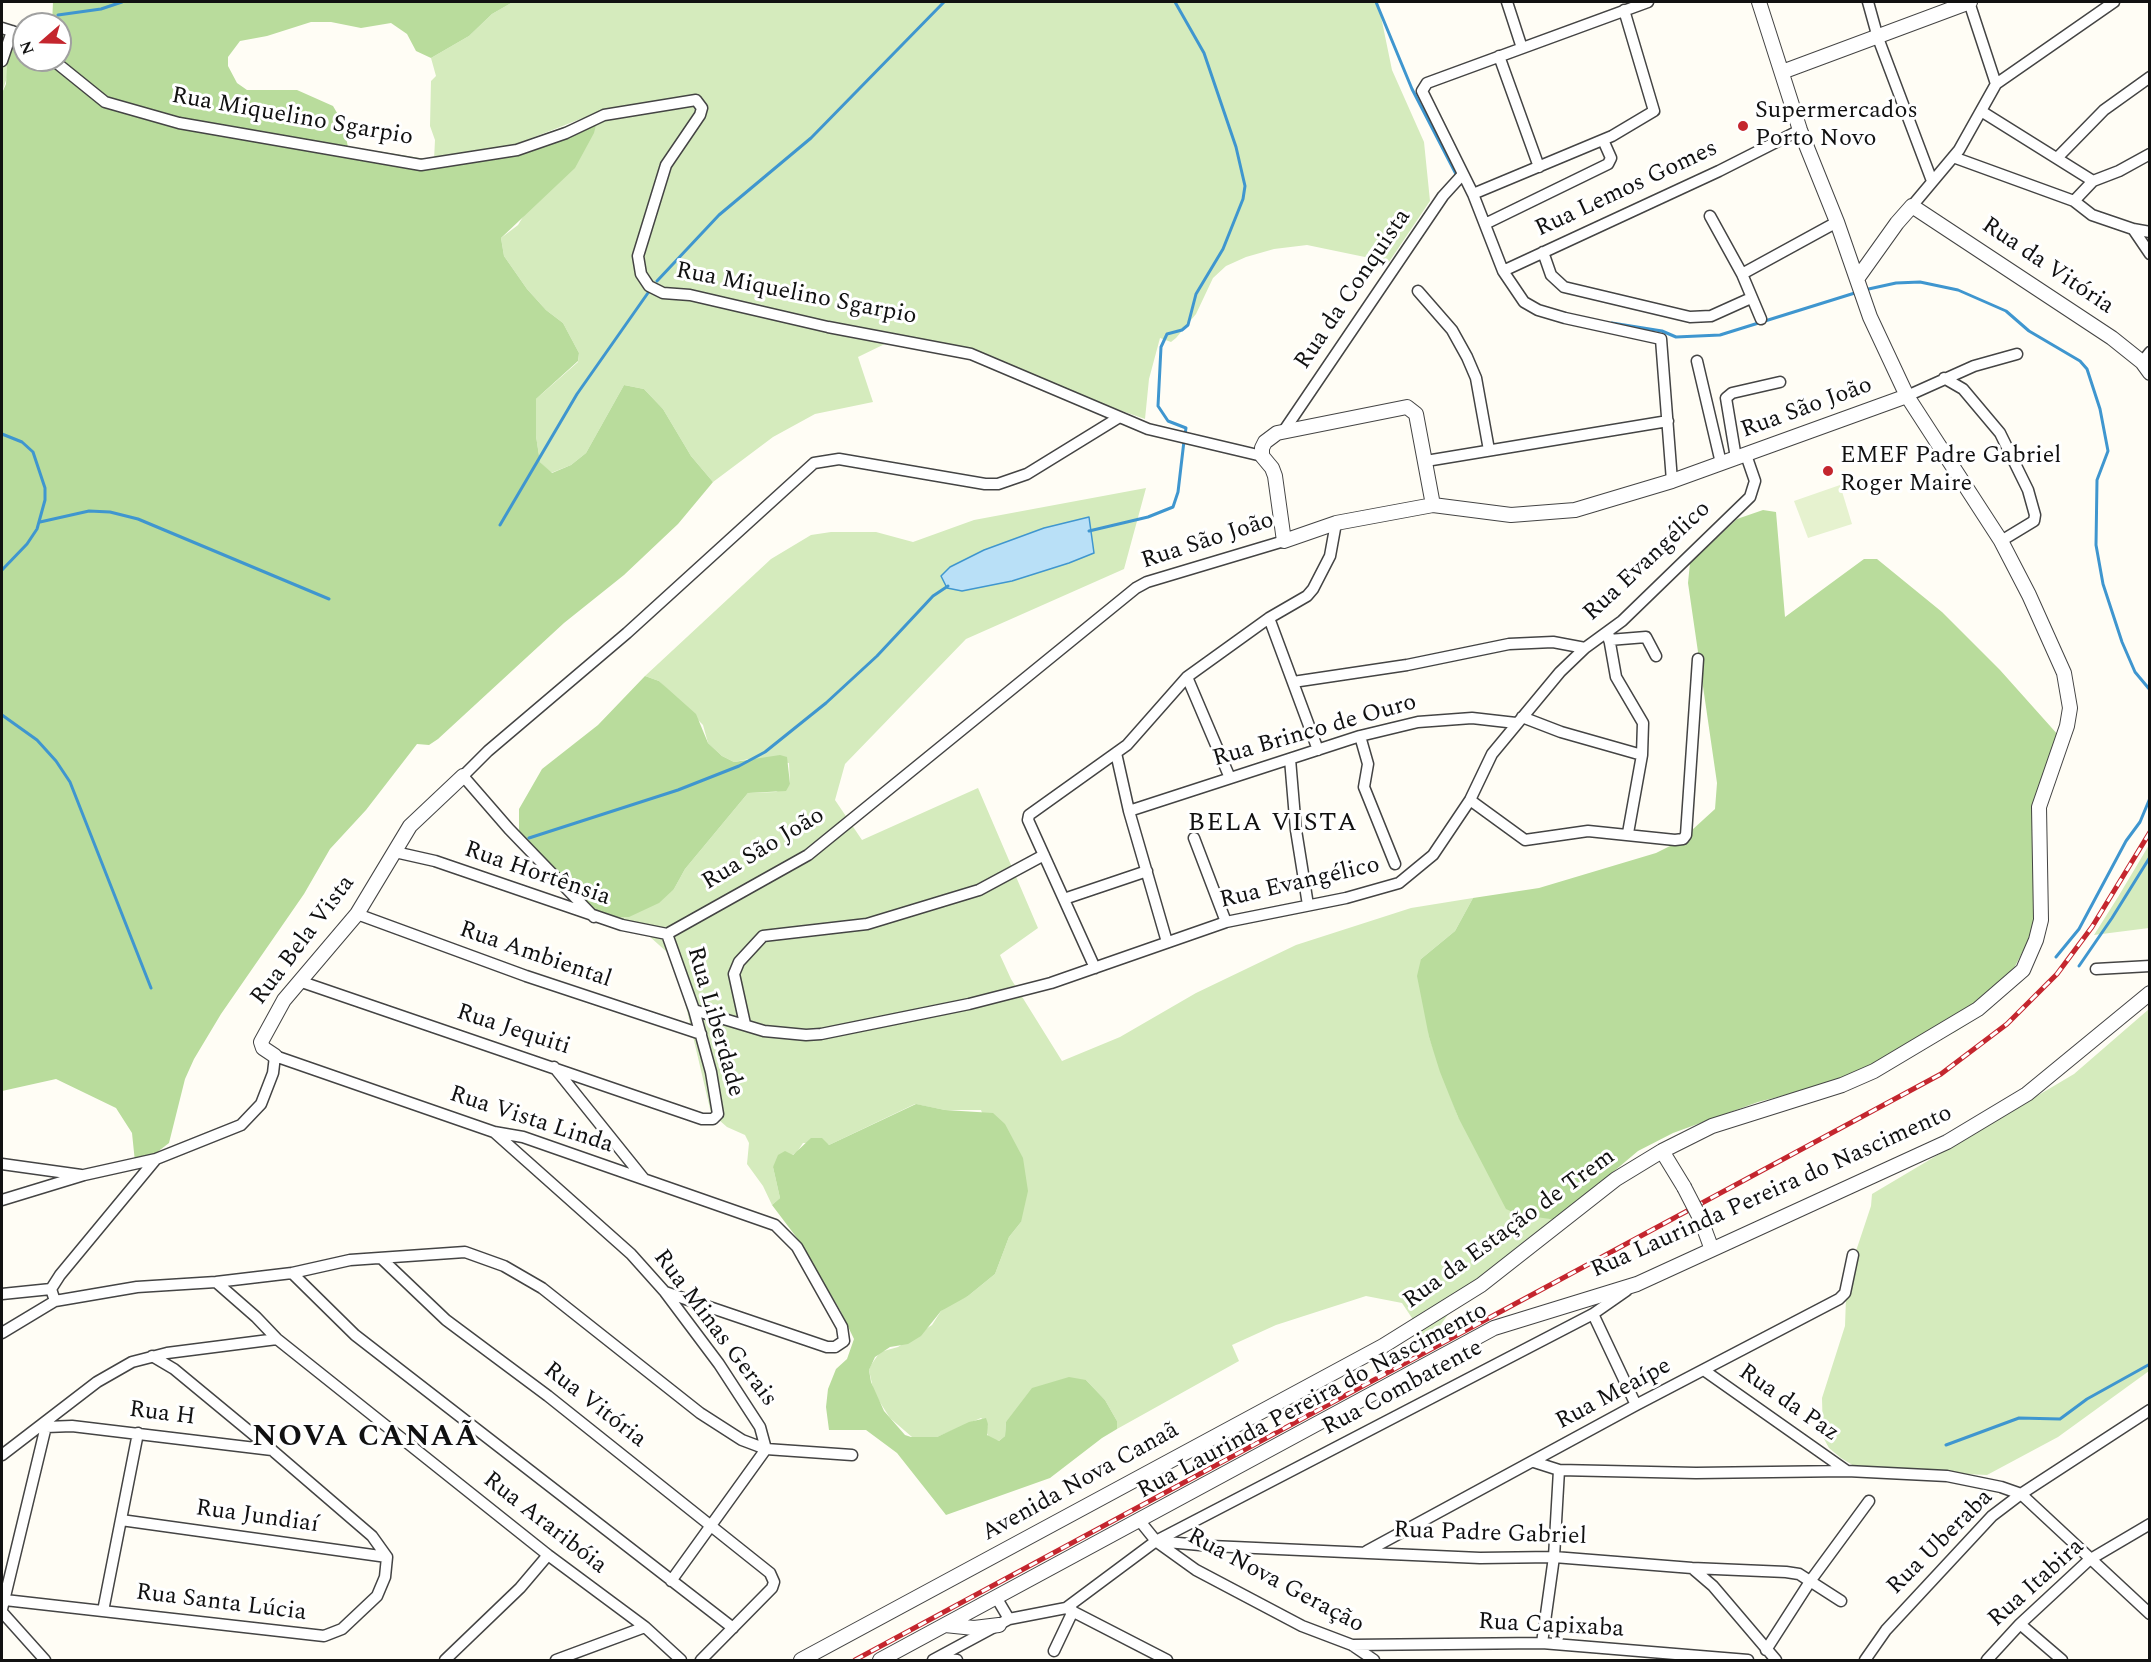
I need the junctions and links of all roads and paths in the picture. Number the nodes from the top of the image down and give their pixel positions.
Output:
1 (1507, 2) edge
2 (1648, 2) edge
3 (1760, 2) edge
4 (1868, 2) edge
5 (1969, 2) edge
6 (2114, 2) edge
7 (1624, 10) junction
8 (7, 30) edge
9 (1878, 38) junction
10 (1522, 48) junction
11 (1499, 56) junction
12 (2, 61) edge
13 (68, 72) edge
14 (1782, 72) junction
15 (2150, 77) edge
16 (1996, 84) junction
17 (1981, 111) junction
18 (1800, 130) junction
19 (1603, 140) junction
20 (2150, 154) edge
21 (1953, 157) junction
22 (2058, 157) junction
23 (1539, 167) junction
24 (1463, 174) junction
25 (1932, 181) junction
26 (2093, 181) junction
27 (1473, 194) junction
28 (2074, 201) junction
29 (1912, 206) junction
30 (1710, 216) dead end
31 (1837, 222) junction
32 (1485, 224) junction
33 (2133, 229) junction
34 (2150, 232) edge
35 (1543, 252) junction
36 (2150, 254) edge
37 (1503, 271) junction
38 (1742, 274) junction
39 (1857, 279) junction
40 (1418, 291) dead end
41 (1751, 298) junction
42 (1761, 319) dead end
43 (2017, 354) dead end
44 (1697, 361) dead end
45 (2147, 362) edge
46 (1944, 378) junction
47 (1780, 382) dead end
48 (1908, 396) junction
49 (1118, 418) junction
50 (1668, 421) junction
51 (1284, 432) junction
52 (1489, 450) junction
53 (1262, 456) junction
54 (1741, 456) junction
55 (1426, 461) junction
56 (1721, 463) junction
57 (1672, 481) junction
58 (1433, 505) junction
59 (1336, 523) junction
60 (1284, 541) junction
61 (2001, 541) junction
62 (1269, 618) junction
63 (1608, 636) junction
64 (1585, 648) junction
65 (1656, 656) dead end
66 (1698, 659) dead end
67 (1187, 676) junction
68 (1293, 682) junction
69 (1519, 720) junction
70 (1360, 736) junction
71 (1318, 750) junction
72 (1116, 753) junction
73 (1642, 755) junction
74 (1290, 759) junction
75 (463, 776) junction
76 (1230, 778) junction
77 (1470, 800) junction
78 (1129, 811) junction
79 (1628, 834) junction
80 (1194, 838) dead end
81 (395, 852) junction
82 (1044, 855) junction
83 (1395, 864) dead end
84 (1147, 871) junction
85 (1064, 899) junction
86 (1308, 905) junction
87 (357, 914) junction
88 (594, 917) junction
89 (1226, 922) junction
90 (667, 934) junction
91 (1167, 942) junction
92 (2150, 966) edge
93 (1095, 968) junction
94 (2096, 969) dead end
95 (299, 981) junction
96 (2150, 993) edge
97 (694, 1010) junction
98 (746, 1024) junction
99 (701, 1034) junction
100 (275, 1056) junction
101 (555, 1067) junction
102 (713, 1119) joint
103 (494, 1132) junction
104 (1662, 1151) junction
105 (156, 1159) junction
106 (2, 1164) edge
107 (84, 1175) junction
108 (645, 1179) junction
109 (2, 1200) edge
110 (1711, 1247) junction
111 (1853, 1255) dead end
112 (382, 1259) junction
113 (292, 1273) junction
114 (216, 1282) junction
115 (1637, 1284) junction
116 (51, 1289) junction
117 (665, 1292) junction
118 (2, 1294) edge
119 (55, 1301) junction
120 (1593, 1314) junction
121 (2, 1333) edge
122 (277, 1339) junction
123 (1383, 1346) joint
124 (152, 1356) junction
125 (1705, 1371) junction
126 (1636, 1405) junction
127 (2150, 1410) edge
128 (46, 1424) junction
129 (138, 1433) junction
130 (766, 1449) junction
131 (272, 1450) junction
132 (2, 1455) edge
133 (852, 1455) dead end
134 (1534, 1462) junction
135 (1558, 1470) junction
136 (1847, 1471) junction
137 (2021, 1494) junction
138 (1869, 1501) dead end
139 (121, 1520) junction
140 (1139, 1520) junction
141 (2150, 1524) edge
142 (711, 1526) junction
143 (1156, 1541) junction
144 (1367, 1551) junction
145 (549, 1555) junction
146 (387, 1557) junction
147 (1554, 1557) junction
148 (2089, 1560) junction
149 (1692, 1568) junction
150 (1811, 1580) junction
151 (671, 1581) junction
152 (996, 1598) junction
153 (1841, 1601) dead end
154 (3, 1607) edge
155 (1070, 1610) junction
156 (103, 1611) junction
157 (2150, 1614) edge
158 (1004, 1622) junction
159 (2019, 1624) junction
160 (945, 1625) junction
161 (645, 1627) junction
162 (734, 1628) junction
163 (1542, 1643) junction
164 (1352, 1645) junction
165 (1766, 1650) junction
166 (1054, 1651) dead end
167 (1658, 1658) edge
168 (936, 1659) edge
169 (45, 1660) edge
170 (445, 1660) edge
171 (556, 1660) edge
172 (681, 1660) edge
173 (701, 1660) edge
174 (801, 1660) edge
175 (880, 1660) edge
176 (957, 1660) edge
177 (1167, 1660) edge
178 (1374, 1660) edge
179 (1748, 1660) edge
180 (1776, 1660) edge
181 (1865, 1660) edge
182 (1987, 1660) edge
183 (2062, 1660) edge

1 - 10 street
2 - 7 street
3 - 14 street, Rua da Estação de Trem
4 - 9 street
5 - 9 street
5 - 16 street
6 - 16 street
7 - 10 street
7 - 19 street
8 - 12 street
9 - 14 street
9 - 25 street
10 - 11 street
11 - 23 street
11 - 24 street
13 - 49 street, Rua Miquelino Sgarpio
14 - 18 street, Rua da Estação de Trem
15 - 22 street
16 - 17 street
17 - 21 street
17 - 22 street
18 - 31 street, Rua da Estação de Trem
18 - 35 street, Rua Lemos Gomes
19 - 23 street
19 - 32 street
20 - 26 street
21 - 25 street
21 - 28 street
22 - 26 street
23 - 27 street
24 - 27 street
24 - 51 street, Rua da Conquista
25 - 29 street
26 - 28 street
27 - 32 street
28 - 33 street
29 - 39 street
29 - 45 street, Rua da Vitória
30 - 38 street
31 - 38 street
31 - 39 street, Rua da Estação de Trem
32 - 37 street
33 - 34 street
33 - 36 street
35 - 37 street, Rua Lemos Gomes
35 - 41 street
37 - 50 street
38 - 41 street
39 - 48 street, Rua da Estação de Trem
40 - 52 street
41 - 42 street
43 - 46 street
44 - 56 street, Rua São João
46 - 48 street
46 - 61 street
47 - 54 street, Rua Evangélico
48 - 54 street, Rua São João
48 - 61 street, Rua da Estação de Trem
49 - 53 street, Rua Miquelino Sgarpio
49 - 75 street
50 - 52 street
50 - 57 street
51 - 53 street
51 - 55 street
52 - 55 street
53 - 60 street
54 - 56 street, Rua São João
54 - 63 street, Rua Evangélico
55 - 58 street
56 - 57 street, Rua São João
57 - 58 street, Rua São João
58 - 59 street, Rua São João
59 - 60 street, Rua São João
59 - 62 street
60 - 90 street, Rua São João
61 - 104 street, Rua da Estação de Trem
62 - 67 street
62 - 68 street
63 - 64 street, Rua Evangélico
63 - 65 street
63 - 73 street
64 - 68 street
64 - 69 street, Rua Evangélico
66 - 79 street
67 - 72 street
67 - 76 street
68 - 71 street
69 - 70 street, Rua Brinco de Ouro
69 - 73 street, Rua Brinco de Ouro
69 - 77 street, Rua Evangélico
70 - 71 street, Rua Brinco de Ouro
70 - 83 street
71 - 74 street, Rua Brinco de Ouro
72 - 78 street
72 - 82 street
73 - 79 street
74 - 76 street, Rua Brinco de Ouro
74 - 86 street
75 - 81 street, Rua Bela Vista
75 - 88 street
76 - 78 street, Rua Brinco de Ouro
77 - 79 street
77 - 86 street, Rua Evangélico
78 - 84 street
80 - 89 street
81 - 87 street, Rua Bela Vista
81 - 88 street, Rua Hortênsia
82 - 85 street
82 - 98 street
84 - 85 street
84 - 91 street
85 - 93 street
86 - 89 street, Rua Evangélico
87 - 95 street, Rua Bela Vista
87 - 99 street, Rua Ambiental
88 - 90 street, Rua Hortênsia
89 - 91 street, Rua Evangélico
90 - 97 street, Rua Liberdade
91 - 93 street, Rua Evangélico
92 - 94 street
93 - 98 street, Rua Evangélico
95 - 100 street, Rua Bela Vista
95 - 101 street, Rua Jequiti
96 - 110 street, Rua Laurinda Pereira do Nascimento
97 - 98 street, Rua Evangélico
97 - 99 street, Rua Liberdade
99 - 102 street, Rua Liberdade
100 - 103 street, Rua Vista Linda
100 - 105 street
101 - 102 street, Rua Jequiti
101 - 108 street
103 - 108 street, Rua Vista Linda
103 - 117 street, Rua Minas Gerais
104 - 110 street, bridge
104 - 123 street, Rua da Estação de Trem
105 - 107 street
105 - 116 street
106 - 107 street
107 - 109 street
108 - 117 street, Rua Vista Linda
110 - 115 street, Rua Laurinda Pereira do Nascimento
111 - 125 street, Rua Meaípe
112 - 113 street
112 - 130 street
112 - 142 street, Rua Vitória
113 - 114 street
113 - 151 street
114 - 119 street
114 - 122 street, Rua Araribóia
115 - 120 street, Rua Combatente
115 - 140 street, Rua Laurinda Pereira do Nascimento
116 - 118 street
116 - 119 street
117 - 130 street, Rua Minas Gerais
119 - 121 street
120 - 126 street
120 - 143 street, Rua Combatente
122 - 124 street
122 - 145 street, Rua Araribóia
123 - 174 street, Avenida Nova Canaã
124 - 128 street
124 - 131 street
125 - 126 street, Rua Meaípe
125 - 136 street, Rua da Paz
126 - 134 street, Rua Meaípe
127 - 137 street, Rua Uberaba
128 - 129 street, Rua H
128 - 132 street
128 - 154 street
129 - 131 street, Rua H
129 - 139 street
130 - 133 street
130 - 142 street
131 - 146 street
134 - 135 street
134 - 144 street, Rua Meaípe
135 - 136 street
135 - 147 street
136 - 137 street
137 - 148 street
137 - 181 street, Rua Uberaba
138 - 150 street
139 - 146 street, Rua Jundiaí
139 - 156 street
140 - 143 street
140 - 152 street, Rua Laurinda Pereira do Nascimento
141 - 148 street, Rua Itabira
142 - 151 street
142 - 162 street, Rua Vitória
143 - 144 street, Rua Padre Gabriel
143 - 155 street, Rua Combatente
143 - 164 street, Rua Nova Geração
144 - 147 street, Rua Padre Gabriel
145 - 161 street, Rua Araribóia
145 - 170 street
146 - 156 street, Rua Santa Lúcia
147 - 149 street, Rua Padre Gabriel
147 - 163 street
148 - 157 street
148 - 159 street, Rua Itabira
149 - 150 street, Rua Padre Gabriel
149 - 165 street
150 - 153 street, Rua Padre Gabriel
150 - 165 street
151 - 162 street
152 - 158 street
152 - 160 street, Rua Laurinda Pereira do Nascimento
154 - 156 street, Rua Santa Lúcia
154 - 169 street
155 - 158 street
155 - 166 street
155 - 177 street
158 - 160 street
158 - 168 street
159 - 182 street, Rua Itabira
159 - 183 street
160 - 175 street, Rua Laurinda Pereira do Nascimento
161 - 171 street
161 - 172 street, Rua Araribóia
162 - 173 street
163 - 164 street, Rua Capixaba
163 - 167 street, Rua Capixaba
164 - 178 street, Rua Nova Geração
165 - 180 street
167 - 179 street, Rua Capixaba
168 - 176 street

